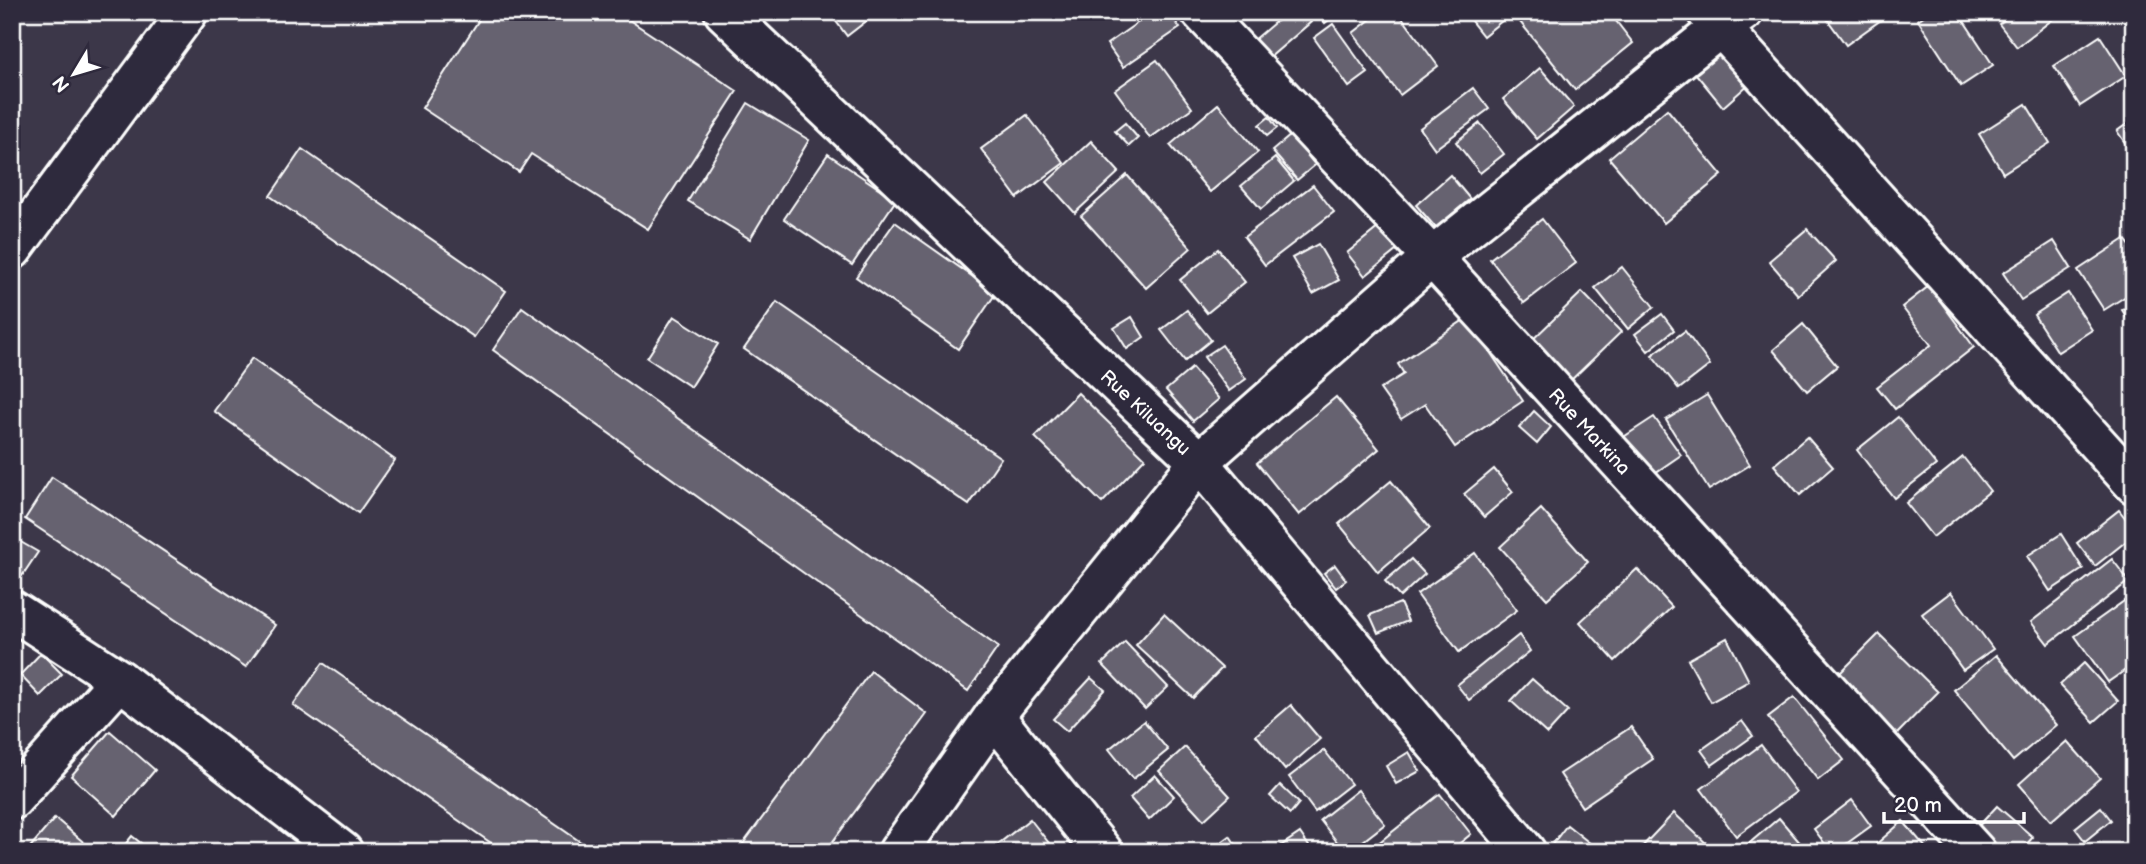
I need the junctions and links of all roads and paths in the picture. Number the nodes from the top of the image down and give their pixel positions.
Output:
1 (188, 12) edge
2 (724, 12) edge
3 (1201, 12) edge
4 (1723, 18) edge
5 (12, 250) edge
6 (1432, 257) junction
7 (1199, 462) junction
8 (2134, 484) edge
9 (12, 610) edge
10 (120, 680) junction
11 (994, 716) junction
12 (12, 800) edge
13 (343, 852) edge
14 (898, 852) edge
15 (1103, 852) edge
16 (1526, 852) edge
17 (1976, 852) edge

1 - 5 street
2 - 7 street, Rue Kiluangu
3 - 6 street, Rue Markina
4 - 6 street
4 - 8 street
6 - 7 street
6 - 17 street, Rue Markina
7 - 11 street
7 - 16 street, Rue Kiluangu
9 - 10 street
10 - 12 street
10 - 13 street
11 - 14 street
11 - 15 street

